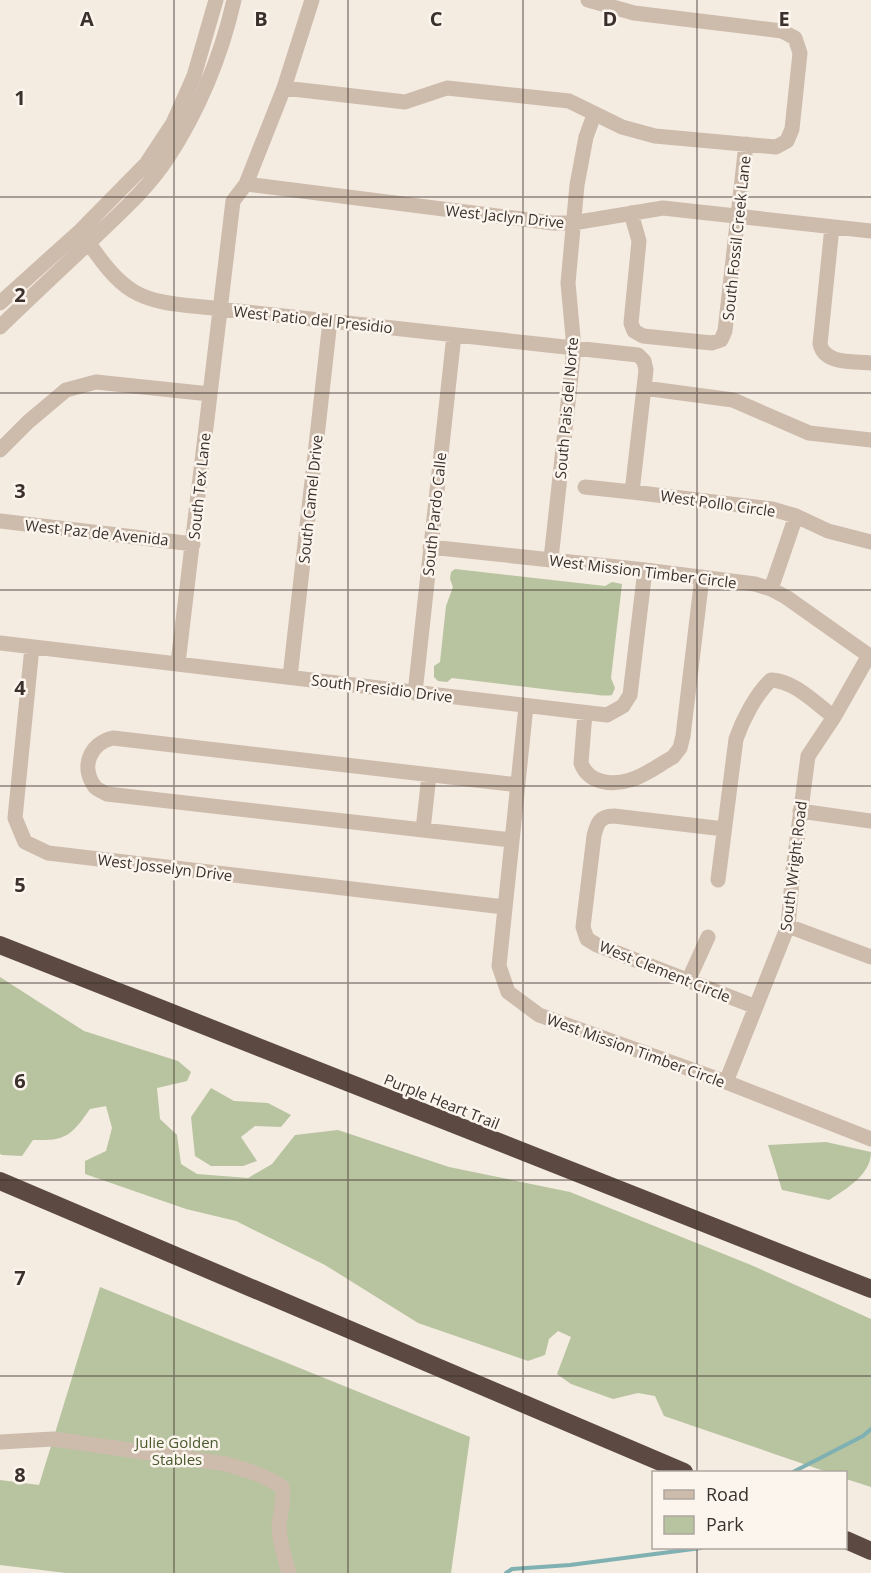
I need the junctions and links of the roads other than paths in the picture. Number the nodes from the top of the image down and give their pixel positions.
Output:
1 (216, 0) edge
2 (234, 0) edge
3 (312, 0) edge
4 (588, 0) edge
5 (284, 88) junction
6 (594, 115) junction
7 (746, 144) junction
8 (246, 184) junction
9 (631, 213) junction
10 (738, 216) junction
11 (573, 223) junction
12 (832, 227) junction
13 (871, 231) edge
14 (85, 236) junction
15 (0, 303) edge
16 (220, 309) junction
17 (330, 321) junction
18 (0, 327) edge
19 (454, 335) junction
20 (574, 348) junction
21 (871, 363) edge
22 (644, 388) junction
23 (210, 394) junction
24 (871, 440) edge
25 (0, 450) edge
26 (585, 487) dead end
27 (632, 492) junction
28 (796, 516) junction
29 (0, 521) edge
30 (871, 542) edge
31 (193, 544) junction
32 (430, 547) junction
33 (551, 559) junction
34 (645, 570) junction
35 (702, 577) junction
36 (771, 589) junction
37 (0, 644) edge
38 (32, 647) junction
39 (870, 657) edge
40 (178, 663) junction
41 (290, 677) junction
42 (415, 693) junction
43 (526, 706) junction
44 (585, 713) junction
45 (834, 717) junction
46 (429, 775) junction
47 (518, 785) junction
48 (800, 811) junction
49 (871, 821) edge
50 (724, 829) junction
51 (423, 830) junction
52 (511, 840) junction
53 (718, 880) dead end
54 (504, 907) junction
55 (788, 926) junction
56 (708, 938) dead end
57 (0, 945) edge
58 (871, 957) edge
59 (688, 981) junction
60 (756, 1007) junction
61 (726, 1082) junction
62 (871, 1139) edge
63 (0, 1181) edge
64 (871, 1289) edge
65 (0, 1442) edge
66 (679, 1471) edge
67 (847, 1540) edge
68 (871, 1551) edge
69 (289, 1573) edge

1 - 14 street
2 - 14 street
3 - 5 street, South Tex Lane
4 - 7 street
5 - 6 street
5 - 8 street, South Tex Lane
6 - 7 street
6 - 11 street, South Pais del Norte
7 - 10 street, South Fossil Creek Lane
8 - 11 street, West Jaclyn Drive
8 - 16 street, South Tex Lane
9 - 10 street, West Jaclyn Drive
9 - 10 street, South Fossil Creek Lane
9 - 11 street, West Jaclyn Drive
10 - 12 street, West Jaclyn Drive
11 - 20 street, South Pais del Norte
12 - 13 street, West Jaclyn Drive
12 - 21 street
14 - 15 street
14 - 16 street, West Patio del Presidio
14 - 18 street
16 - 17 street, West Patio del Presidio
16 - 23 street, South Tex Lane
17 - 19 street, West Patio del Presidio
17 - 41 street, South Camel Drive
19 - 20 street, West Patio del Presidio
19 - 32 street, South Pardo Calle
20 - 22 street
20 - 33 street, South Pais del Norte
22 - 24 street
22 - 27 street
23 - 25 street
23 - 31 street, South Tex Lane
26 - 27 street, West Pollo Circle
27 - 28 street, West Pollo Circle
28 - 30 street, West Pollo Circle
28 - 36 street
29 - 31 street, West Paz de Avenida
31 - 40 street, South Tex Lane
32 - 33 street, West Mission Timber Circle
32 - 42 street, South Pardo Calle
33 - 34 street, West Mission Timber Circle
34 - 35 street, West Mission Timber Circle
34 - 44 street, South Presidio Drive
35 - 36 street, West Mission Timber Circle
35 - 44 street
36 - 39 street, West Mission Timber Circle
37 - 38 street, South Presidio Drive
38 - 40 street, South Presidio Drive
38 - 54 street, West Josselyn Drive
39 - 45 street, South Wright Road
40 - 41 street, South Presidio Drive
41 - 42 street, South Presidio Drive
42 - 43 street, South Presidio Drive
43 - 44 street, South Presidio Drive
43 - 47 street, West Mission Timber Circle
45 - 48 street, South Wright Road
45 - 50 street
46 - 47 street
46 - 51 street
46 - 51 street
47 - 52 street, West Mission Timber Circle
48 - 49 street
48 - 55 street, South Wright Road
50 - 53 street
50 - 59 street, West Clement Circle
51 - 52 street
52 - 54 street, West Mission Timber Circle
54 - 61 street, West Mission Timber Circle
55 - 58 street
55 - 60 street, South Wright Road
56 - 59 street
57 - 64 highway, Purple Heart Trail
59 - 60 street, West Clement Circle
60 - 61 street, South Wright Road
61 - 62 street, West Mission Timber Circle
63 - 66 highway
65 - 69 street
67 - 68 highway

